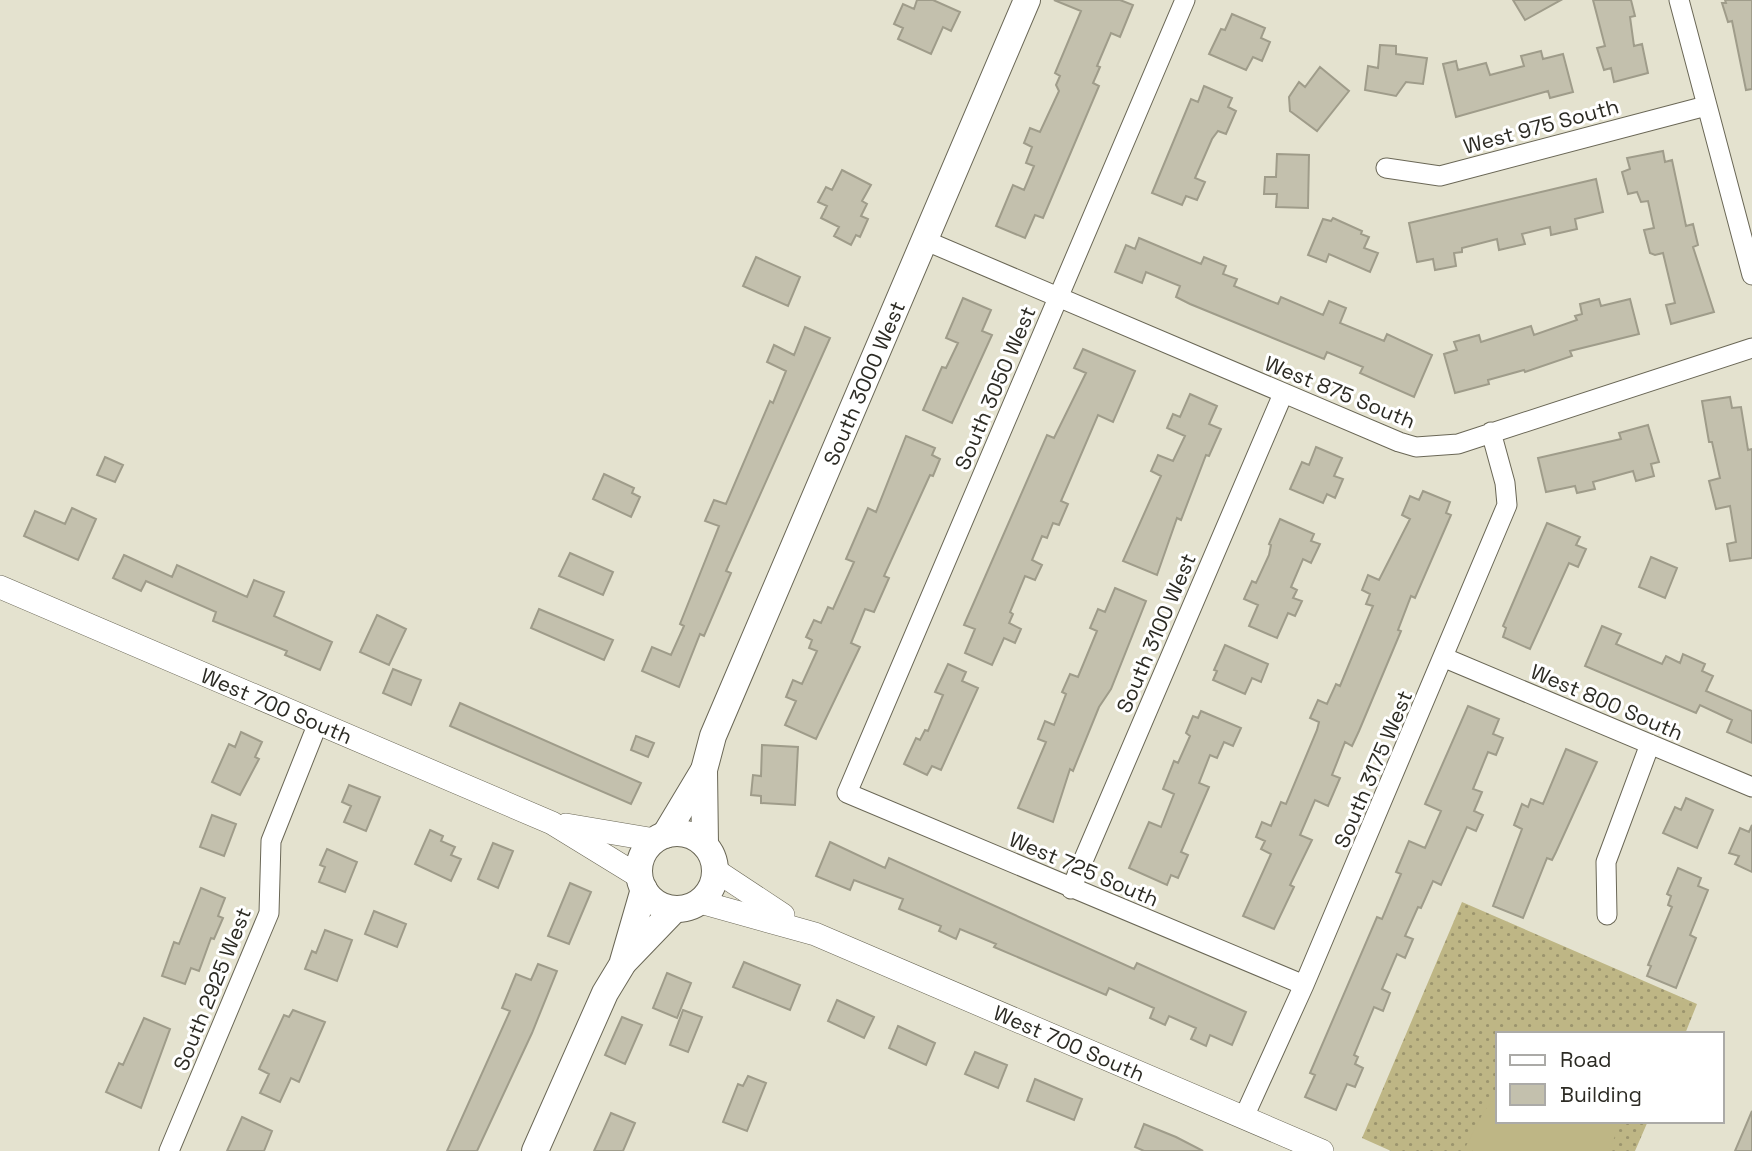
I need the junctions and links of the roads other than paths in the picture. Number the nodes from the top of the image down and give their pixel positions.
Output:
1 (1027, 0) edge
2 (1185, 0) edge
3 (1679, 0) edge
4 (1706, 106) junction
5 (1386, 168) dead end
6 (924, 240) junction
7 (1752, 275) edge
8 (1059, 298) junction
9 (1752, 348) edge
10 (1283, 394) junction
11 (1491, 432) junction
12 (0, 587) edge
13 (1445, 658) junction
14 (318, 723) junction
15 (1650, 744) junction
16 (704, 770) junction
17 (1752, 787) edge
18 (847, 793) joint
19 (552, 823) junction
20 (660, 838) junction
21 (705, 845) junction
22 (715, 870) junction
23 (642, 883) junction
24 (1071, 889) junction
25 (687, 906) junction
26 (1607, 915) dead end
27 (815, 934) junction
28 (622, 965) junction
29 (1304, 985) junction
30 (1244, 1117) junction
31 (169, 1151) edge
32 (535, 1151) edge
33 (1322, 1151) edge

1 - 6 main road, South 3000 West
2 - 8 street, South 3050 West
3 - 4 street
4 - 5 street, West 975 South
4 - 7 street
6 - 8 street, West 875 South
6 - 16 main road, South 3000 West
8 - 10 street, West 875 South
8 - 18 street, South 3050 West
9 - 11 street, West 875 South
10 - 11 street, West 875 South
10 - 24 street, South 3100 West
11 - 13 street, South 3175 West
12 - 14 street, West 700 South
13 - 15 street, West 800 South
13 - 29 street, South 3175 West
14 - 19 street, West 700 South
14 - 31 street, South 2925 West
15 - 17 street, West 800 South
15 - 26 street
16 - 20 main road, South 3000 West
16 - 21 main road, South 3000 West
18 - 24 street, West 725 South
19 - 20 street, West 700 South
19 - 23 street, West 700 South
20 - 21 main road
20 - 23 main road
21 - 22 main road
22 - 25 main road
22 - 27 street, West 700 South
23 - 25 main road
23 - 28 main road
24 - 29 street, West 725 South
25 - 27 street, West 700 South
25 - 28 main road
27 - 30 street, West 700 South
28 - 32 main road
29 - 30 street, South 3175 West
30 - 33 street, West 700 South

